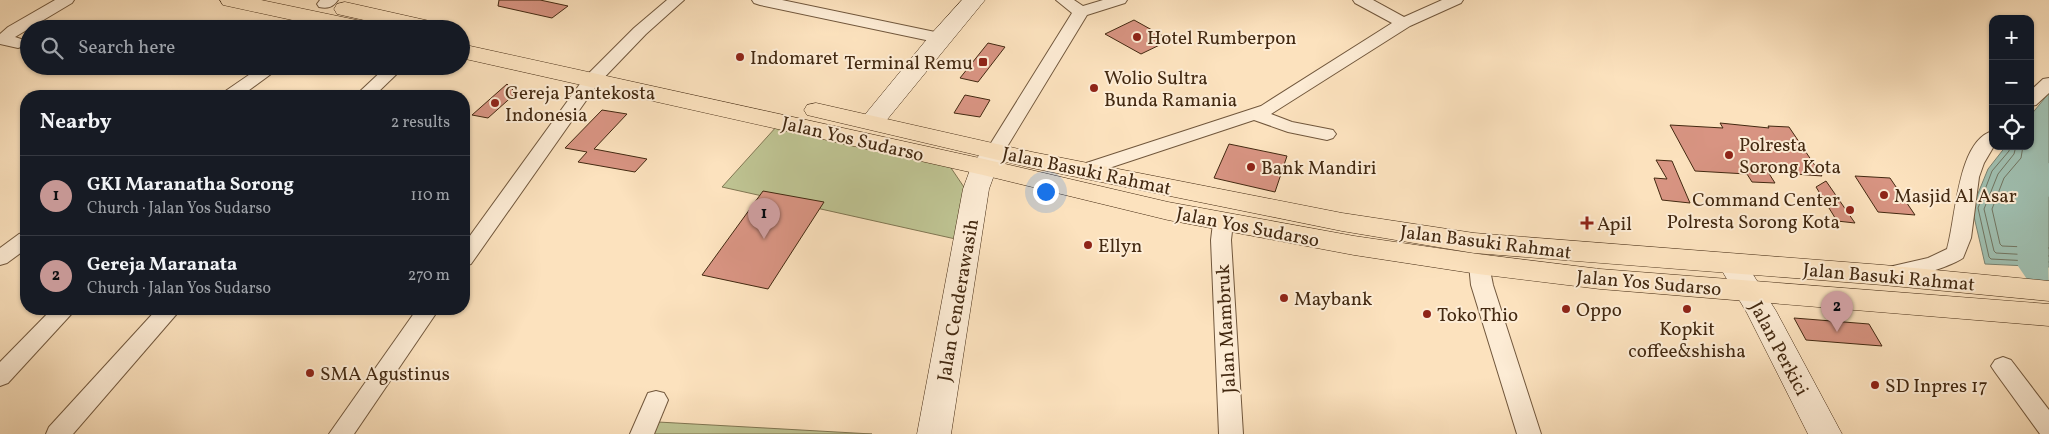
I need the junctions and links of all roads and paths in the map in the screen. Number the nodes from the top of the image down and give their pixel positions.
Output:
1 (66, 0) edge
2 (676, 0) edge
3 (760, 0) edge
4 (974, 0) edge
5 (1064, 0) edge
6 (1119, 0) edge
7 (1360, 0) edge
8 (1454, 0) edge
9 (244, 1) edge
10 (324, 11) edge
11 (1081, 12) junction
12 (31, 20) edge
13 (345, 20) edge
14 (380, 20) edge
15 (1404, 23) junction
16 (20, 27) edge
17 (470, 37) edge
18 (940, 38) junction
19 (18, 43) dead end
20 (470, 52) edge
21 (598, 73) junction
22 (261, 75) edge
23 (388, 75) edge
24 (2049, 83) edge
25 (239, 90) edge
26 (371, 90) edge
27 (2034, 97) edge
28 (1256, 115) junction
29 (872, 122) junction
30 (1327, 134) dead end
31 (1989, 141) edge
32 (990, 159) junction
33 (1084, 170) junction
34 (1223, 223) junction
35 (20, 244) edge
36 (470, 251) edge
37 (1, 256) edge
38 (1479, 264) junction
39 (1732, 264) junction
40 (1882, 275) junction
41 (1748, 291) junction
42 (2049, 291) edge
43 (59, 315) edge
44 (165, 315) edge
45 (424, 315) edge
46 (2049, 315) edge
47 (2003, 366) dead end
48 (0, 377) edge
49 (656, 400) dead end
50 (2049, 428) edge
51 (58, 434) edge
52 (341, 434) edge
53 (642, 434) edge
54 (934, 434) edge
55 (1231, 434) edge
56 (1529, 434) edge
57 (1825, 434) edge

1 - 12 street
2 - 21 street
3 - 18 street
4 - 18 street
5 - 11 street
6 - 11 street
7 - 15 street
8 - 15 street
9 - 10 highway
10 - 13 highway
10 - 14 highway
11 - 32 street
15 - 28 street
16 - 19 street
17 - 21 highway, Jalan Basuki Rahmat
18 - 29 street
20 - 21 highway, Jalan Yos Sudarso
21 - 29 highway, Jalan Basuki Rahmat
21 - 32 highway, Jalan Yos Sudarso
21 - 36 street
22 - 25 street
23 - 26 street
24 - 27 street
28 - 30 street
28 - 33 street
29 - 32 highway, Jalan Basuki Rahmat
31 - 40 street
32 - 33 highway, Jalan Basuki Rahmat
32 - 34 highway, Jalan Yos Sudarso
32 - 54 street, Jalan Cenderawasih
33 - 39 highway, Jalan Basuki Rahmat
34 - 38 highway, Jalan Yos Sudarso
34 - 55 street, Jalan Mambruk
35 - 37 street
38 - 41 highway, Jalan Yos Sudarso
38 - 56 street
39 - 40 highway, Jalan Basuki Rahmat
39 - 41 street, Jalan Perkici
40 - 42 highway, Jalan Basuki Rahmat
41 - 46 highway, Jalan Yos Sudarso
41 - 57 street, Jalan Perkici
43 - 48 street
44 - 51 street
45 - 52 street
47 - 50 street
49 - 53 street

